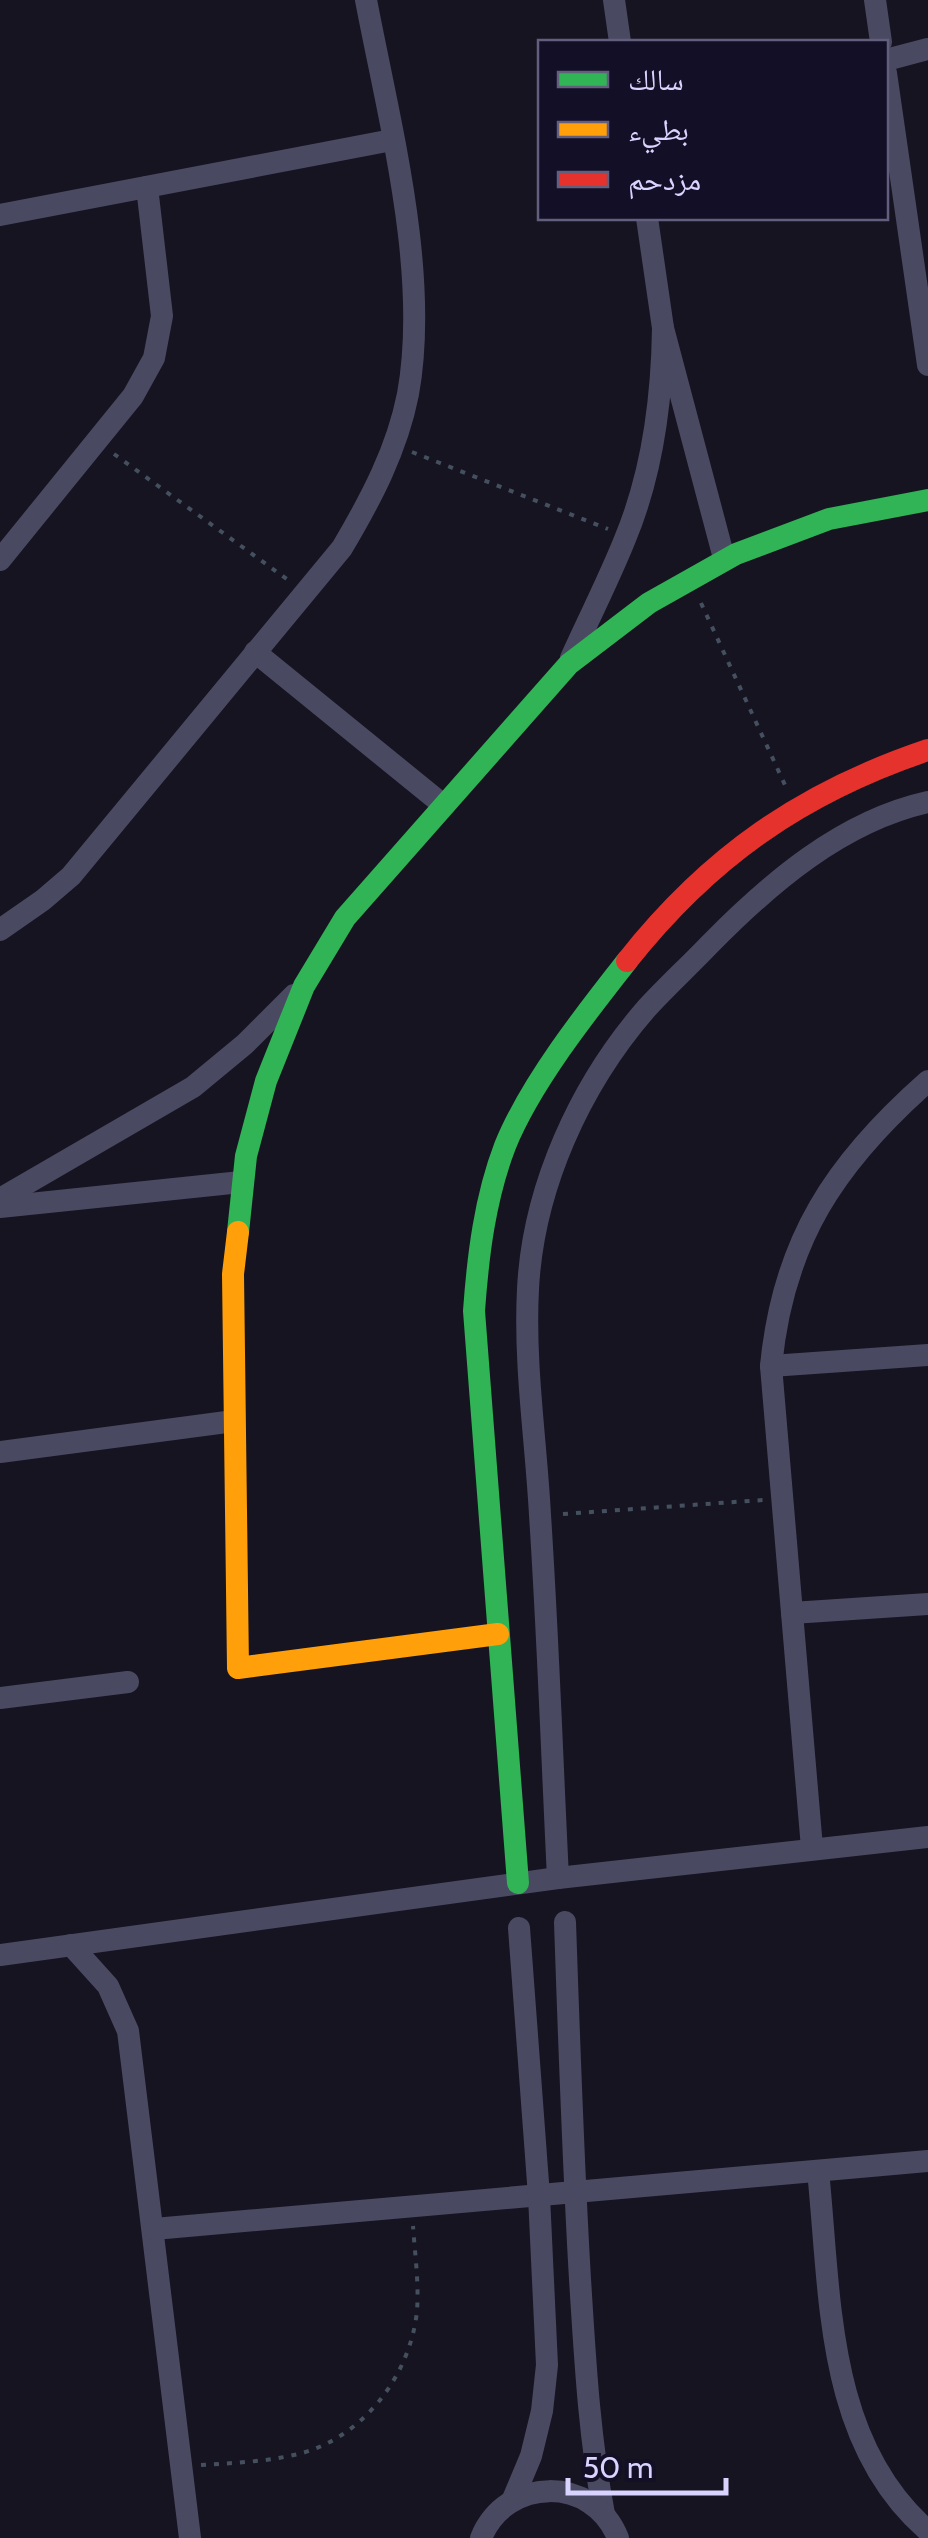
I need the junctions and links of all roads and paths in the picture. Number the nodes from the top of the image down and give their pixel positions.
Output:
1 (366, 0) edge
2 (614, 0) edge
3 (875, 0) edge
4 (620, 40) edge
5 (881, 40) edge
6 (928, 49) edge
7 (888, 59) edge
8 (888, 87) edge
9 (392, 140) junction
10 (147, 187) junction
11 (0, 216) edge
12 (647, 220) edge
13 (664, 328) junction
14 (928, 365) edge
15 (96, 441) junction
16 (394, 445) junction
17 (928, 500) edge
18 (626, 536) junction
19 (724, 558) junction
20 (0, 560) edge
21 (688, 576) junction
22 (304, 592) junction
23 (255, 652) junction
24 (569, 664) junction
25 (928, 750) edge
26 (928, 802) edge
27 (442, 804) junction
28 (795, 807) junction
29 (0, 930) edge
30 (304, 986) junction
31 (928, 1081) edge
32 (242, 1182) junction
33 (0, 1199) edge
34 (0, 1207) edge
35 (928, 1355) edge
36 (771, 1366) junction
37 (234, 1421) junction
38 (0, 1452) edge
39 (783, 1498) junction
40 (540, 1515) junction
41 (928, 1604) edge
42 (792, 1613) junction
43 (498, 1634) junction
44 (128, 1682) dead end
45 (0, 1698) edge
46 (928, 1837) edge
47 (812, 1848) junction
48 (558, 1878) junction
49 (518, 1883) junction
50 (565, 1922) dead end
51 (519, 1928) dead end
52 (70, 1945) junction
53 (0, 1955) edge
54 (928, 2161) edge
55 (818, 2171) junction
56 (575, 2192) junction
57 (538, 2196) junction
58 (412, 2206) junction
59 (154, 2229) junction
60 (184, 2466) junction
61 (513, 2498) junction
62 (604, 2514) junction
63 (928, 2531) edge
64 (478, 2533) edge
65 (190, 2538) edge
66 (618, 2538) edge

1 - 9 street
2 - 4 street
3 - 5 street
6 - 7 street
8 - 14 street
9 - 10 street
9 - 16 street
10 - 11 street
10 - 15 street
12 - 13 street
13 - 18 street
13 - 19 street
15 - 20 street
15 - 22 path
16 - 18 path
16 - 22 street
17 - 19 street
18 - 24 street
19 - 21 street
21 - 24 street
21 - 28 path
22 - 23 street
23 - 27 street
23 - 29 street
24 - 27 street
25 - 28 street
26 - 40 street
27 - 30 street
28 - 43 street
30 - 32 street
30 - 33 street
31 - 36 street
32 - 34 street
32 - 37 street
35 - 36 street
36 - 39 street
37 - 38 street
37 - 43 street
39 - 40 path
39 - 42 street
40 - 48 street
41 - 42 street
42 - 47 street
43 - 49 street
44 - 45 street
46 - 47 street
47 - 48 street
48 - 49 street
49 - 52 street
50 - 56 street
51 - 57 street
52 - 53 street
52 - 59 street
54 - 55 street
55 - 56 street
55 - 63 street
56 - 57 street
56 - 62 street
57 - 58 street
57 - 61 street
58 - 59 street
58 - 60 path
59 - 60 street
60 - 65 street
61 - 62 street
61 - 64 street
62 - 66 street

